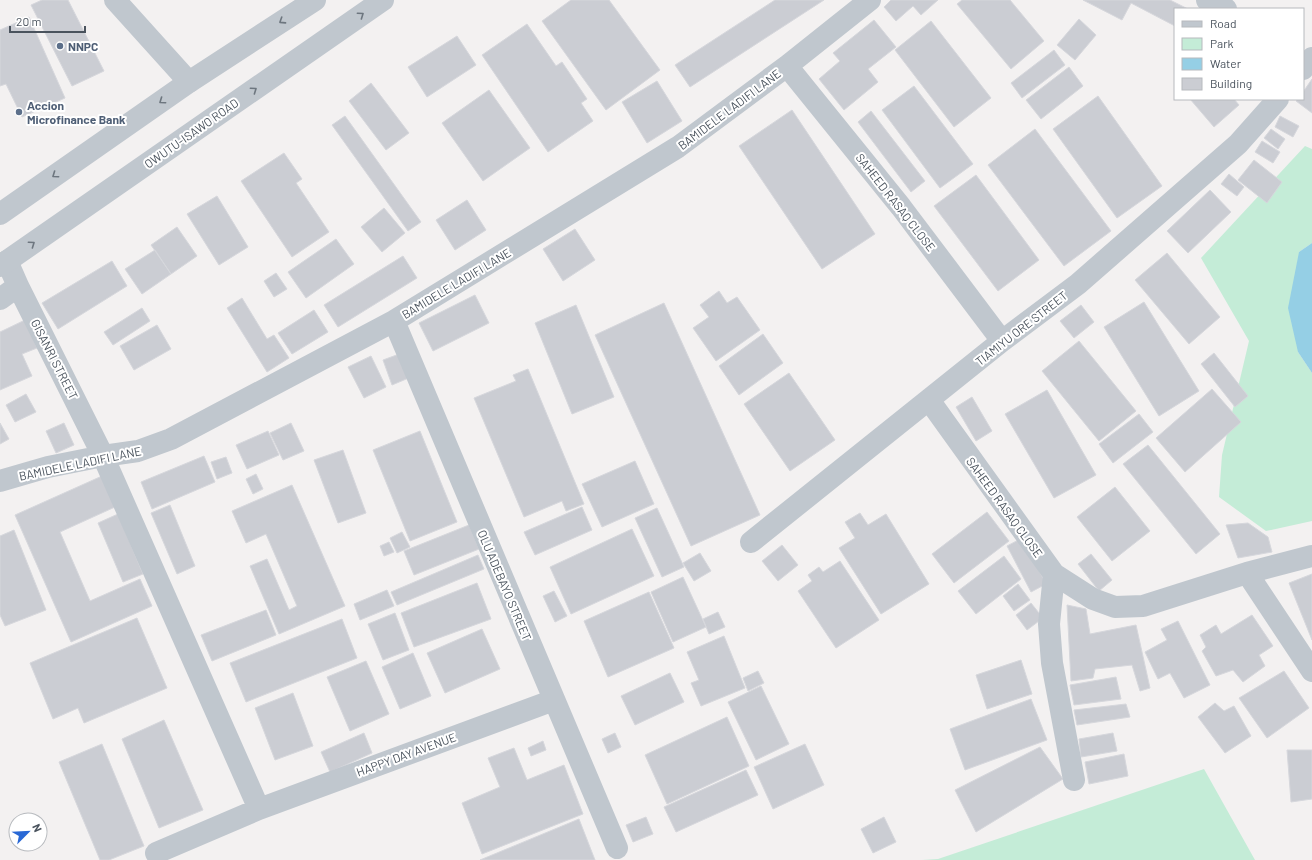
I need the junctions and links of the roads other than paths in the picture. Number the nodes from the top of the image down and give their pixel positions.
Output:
1 (115, 0) edge
2 (314, 0) edge
3 (383, 0) edge
4 (870, 0) edge
5 (1207, 0) edge
6 (1224, 8) edge
7 (1312, 58) edge
8 (787, 66) junction
9 (1304, 68) edge
10 (189, 82) junction
11 (1277, 100) edge
12 (0, 214) edge
13 (4, 263) edge
14 (18, 286) junction
15 (0, 299) edge
16 (394, 321) junction
17 (1002, 341) junction
18 (929, 400) junction
19 (103, 456) junction
20 (0, 481) edge
21 (751, 542) dead end
22 (1312, 556) edge
23 (1054, 574) junction
24 (1247, 574) junction
25 (1312, 671) edge
26 (554, 700) junction
27 (1074, 780) dead end
28 (259, 809) junction
29 (617, 848) dead end
30 (156, 853) dead end

1 - 10 street
2 -> 10 street
13 -> 3 street, OWUTU-ISAWO ROAD
4 - 8 street, BAMIDELE LADIFI LANE
5 - 6 street
7 - 9 street
8 - 16 street, BAMIDELE LADIFI LANE
8 - 17 street, SAHEED RASAQ CLOSE
10 -> 12 street
11 - 17 street, TIAMIYU ORE STREET
13 - 14 street, GISANRI STREET
14 - 15 street
14 - 19 street, GISANRI STREET
16 - 19 street, BAMIDELE LADIFI LANE
16 - 26 street, OLU ADEBAYO STREET
17 - 18 street, TIAMIYU ORE STREET
18 - 21 street, TIAMIYU ORE STREET
18 - 23 street, SAHEED RASAQ CLOSE
19 - 20 street, BAMIDELE LADIFI LANE
19 - 28 street, GISANRI STREET
22 - 24 street
23 - 24 street
23 - 27 street
24 - 25 street
26 - 28 street, HAPPY DAY AVENUE
26 - 29 street, OLU ADEBAYO STREET
28 - 30 street, HAPPY DAY AVENUE

